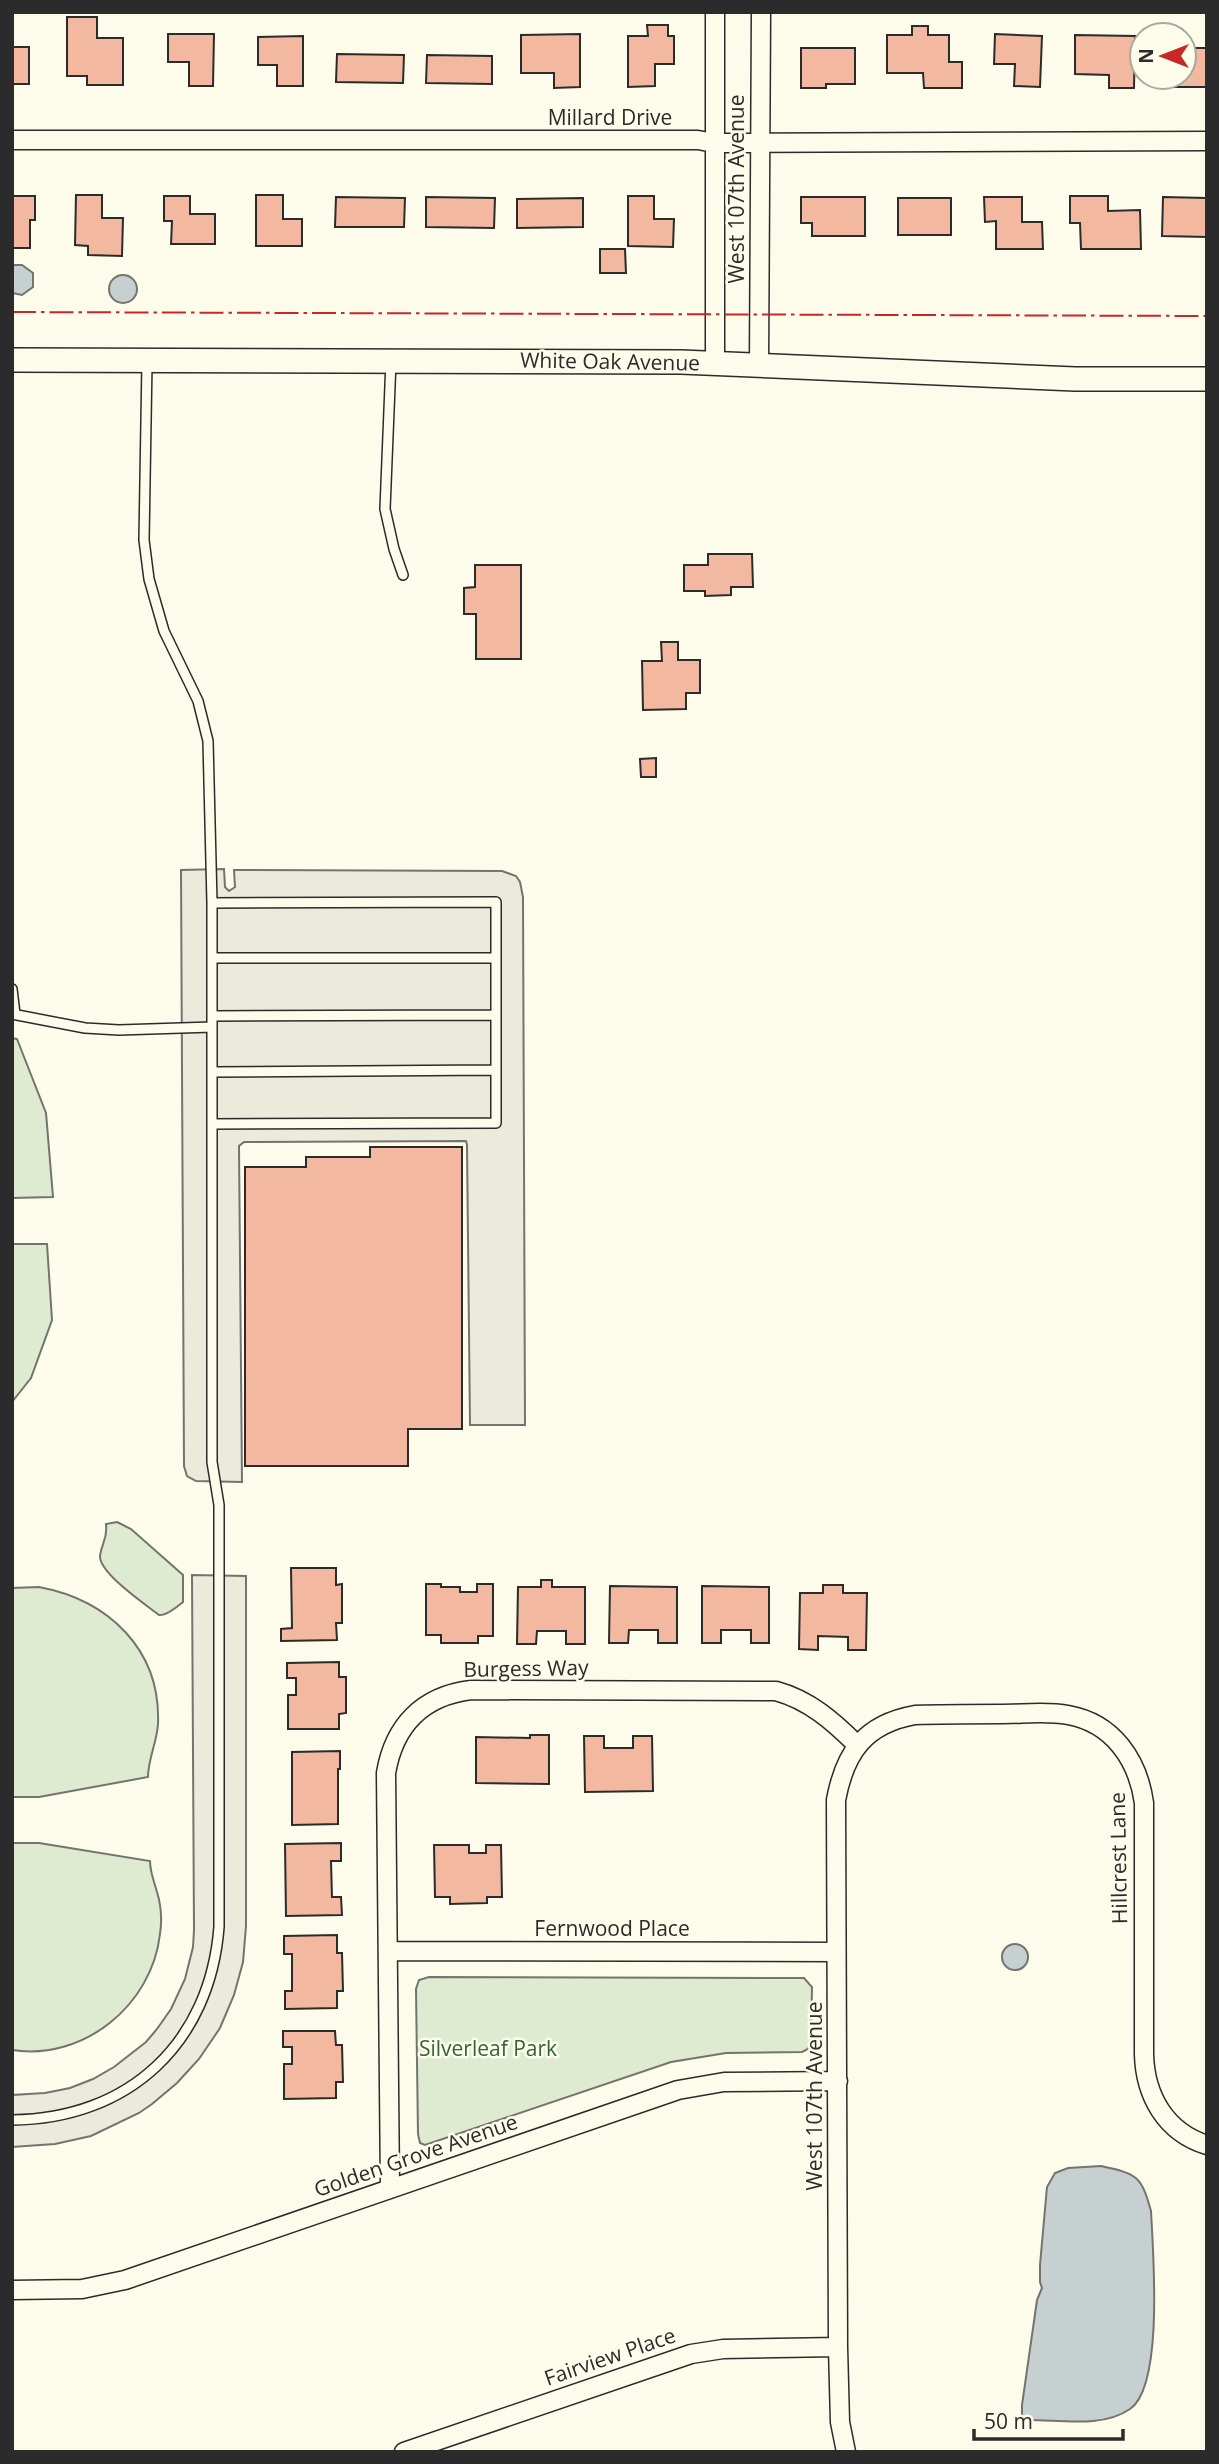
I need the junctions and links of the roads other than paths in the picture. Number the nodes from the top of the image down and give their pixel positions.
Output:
1 (715, 12) edge
2 (761, 12) edge
3 (12, 139) edge
4 (1207, 141) edge
5 (714, 143) junction
6 (760, 143) junction
7 (12, 360) edge
8 (391, 360) junction
9 (146, 361) junction
10 (715, 364) junction
11 (760, 365) junction
12 (1207, 379) edge
13 (403, 575) dead end
14 (212, 903) junction
15 (212, 958) junction
16 (495, 958) junction
17 (12, 989) edge
18 (14, 1014) edge
19 (495, 1015) junction
20 (212, 1016) junction
21 (212, 1027) junction
22 (495, 1070) junction
23 (212, 1072) junction
24 (212, 1124) junction
25 (857, 1745) junction
26 (388, 1951) junction
27 (836, 1952) junction
28 (838, 2081) junction
29 (12, 2120) edge
30 (1207, 2145) edge
31 (390, 2189) junction
32 (12, 2290) edge
33 (838, 2347) junction
34 (404, 2452) edge
35 (846, 2452) edge

1 - 5 street, West 107th Avenue
2 - 6 street, West 107th Avenue
3 - 5 street, Millard Drive
4 - 6 street, Millard Drive
5 - 6 street, Millard Drive
5 - 10 street, West 107th Avenue
6 - 11 street, West 107th Avenue
7 - 9 street, White Oak Avenue
8 - 9 street, White Oak Avenue
8 - 10 street, White Oak Avenue
8 - 13 lane
9 - 14 lane
10 - 11 street, White Oak Avenue
11 - 12 street, White Oak Avenue
14 - 15 lane
14 - 16 lane
15 - 16 lane
15 - 20 lane
16 - 19 lane
17 - 18 lane
18 - 21 lane
19 - 20 lane
19 - 22 lane
20 - 21 lane
21 - 23 lane
22 - 23 lane
22 - 24 lane
23 - 24 lane
24 - 29 lane
25 - 26 street, Burgess Way
25 - 27 street, West 107th Avenue
25 - 30 street, Hillcrest Lane
26 - 27 street, Fernwood Place
26 - 31 street, Burgess Way
27 - 28 street, West 107th Avenue
28 - 31 street, Golden Grove Avenue
28 - 33 street, West 107th Avenue
31 - 32 street, Golden Grove Avenue
33 - 34 street, Fairview Place
33 - 35 street, West 107th Avenue

